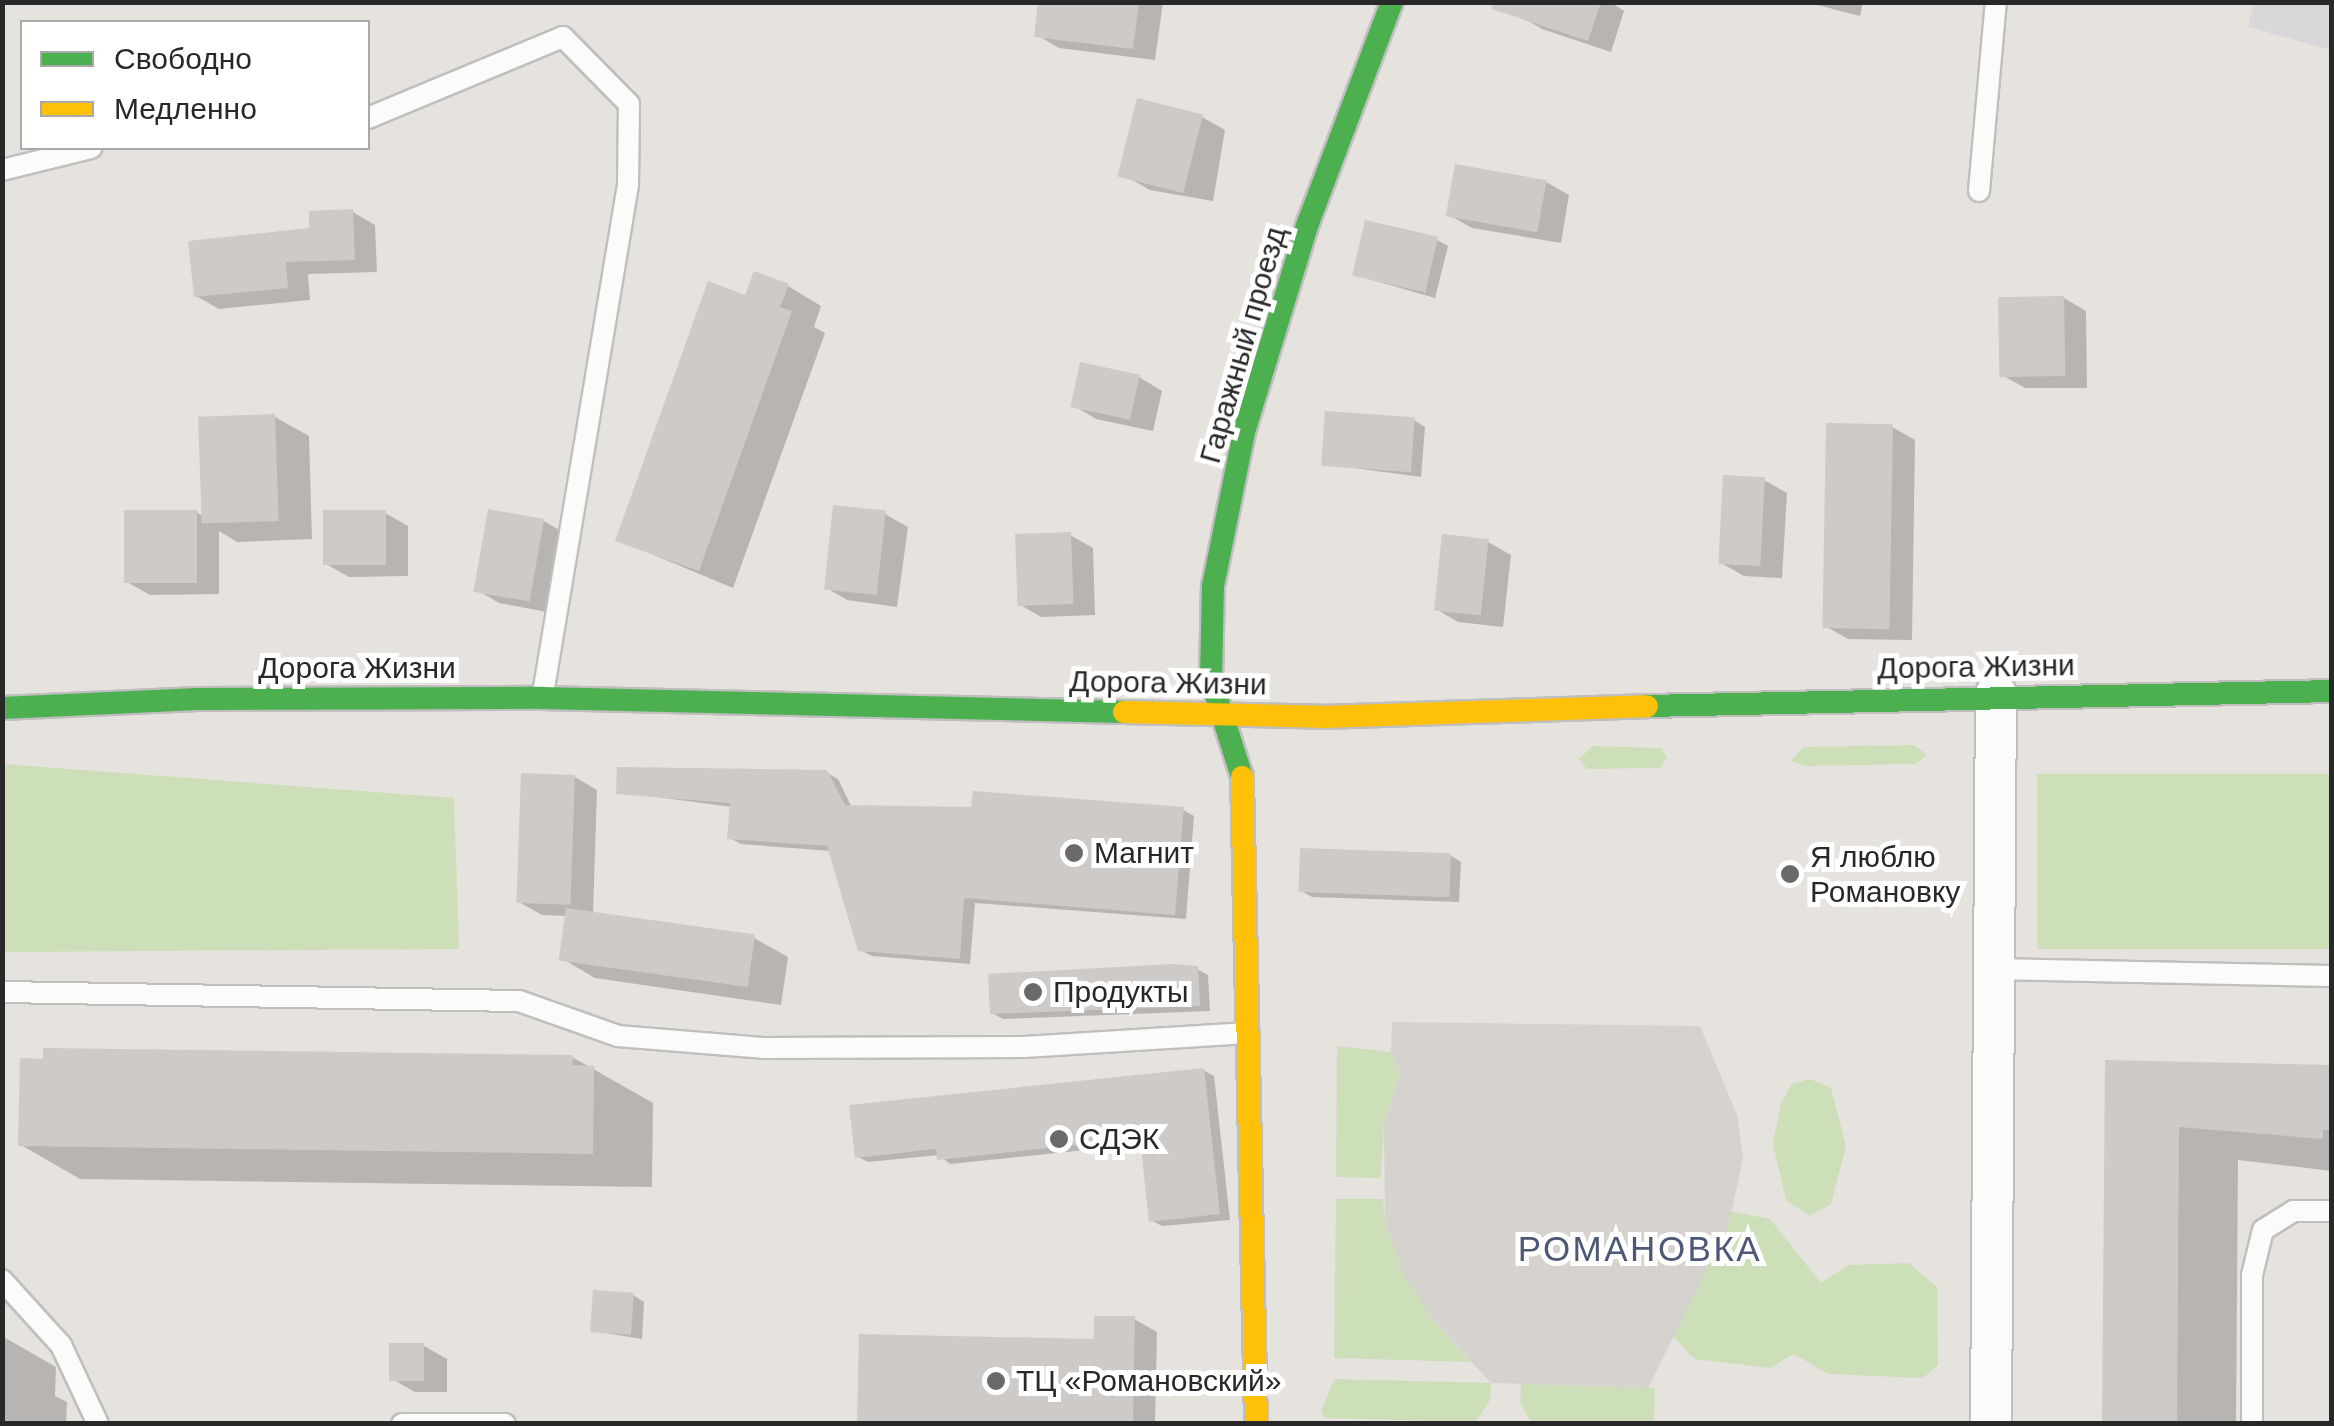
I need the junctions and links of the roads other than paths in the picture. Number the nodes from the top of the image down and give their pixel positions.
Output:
1 (1392, 2) edge
2 (1996, 2) edge
3 (370, 117) edge
4 (84, 150) edge
5 (2, 170) edge
6 (1979, 191) dead end
7 (2332, 692) edge
8 (1996, 694) junction
9 (542, 698) junction
10 (2, 708) edge
11 (1224, 714) junction
12 (1993, 969) junction
13 (2332, 976) edge
14 (2, 992) edge
15 (1248, 1032) junction
16 (2332, 1212) edge
17 (2, 1280) edge
18 (98, 1424) edge
19 (402, 1424) edge
20 (504, 1424) edge
21 (1256, 1424) edge
22 (1991, 1424) edge
23 (2252, 1424) edge

1 - 11 main road, Гаражный проезд
2 - 6 lane
3 - 9 lane
4 - 5 lane
7 - 8 main road, Дорога Жизни
8 - 11 main road, Дорога Жизни
8 - 12 street
9 - 10 main road, Дорога Жизни
9 - 11 main road, Дорога Жизни
11 - 15 main road, Гаражный проезд
12 - 13 lane
12 - 22 street
14 - 15 lane
15 - 21 main road, Гаражный проезд
16 - 23 lane
17 - 18 lane
19 - 20 lane

